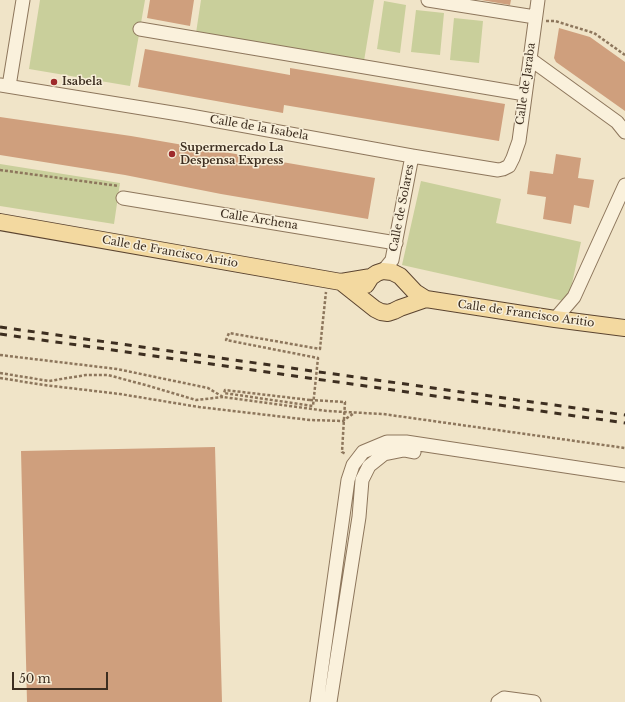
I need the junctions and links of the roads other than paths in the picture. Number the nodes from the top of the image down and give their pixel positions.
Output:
1 (23, 0) edge
2 (428, 0) edge
3 (538, 0) edge
4 (535, 19) junction
5 (140, 29) dead end
6 (530, 59) junction
7 (4, 85) edge
8 (525, 94) junction
9 (625, 132) edge
10 (412, 156) junction
11 (509, 166) joint
12 (625, 185) edge
13 (123, 198) road end
14 (0, 222) edge
15 (396, 243) junction
16 (389, 272) junction
17 (334, 281) junction
18 (426, 299) junction
19 (370, 305) junction
20 (400, 308) junction
21 (555, 319) junction
22 (625, 328) edge
23 (625, 475) edge
24 (625, 483) edge
25 (317, 702) edge
26 (330, 702) edge
27 (498, 702) edge
28 (534, 702) edge

1 - 7 street
2 - 4 street
3 - 4 street, Calle de Jaraba
4 - 6 street, Calle de Jaraba
5 - 8 street
6 - 8 street, Calle de Jaraba
6 - 9 street
7 - 10 street, Calle de la Isabela
8 - 11 street, Calle de Jaraba
10 - 11 street, Calle de la Isabela
10 - 15 street, Calle de Solares
12 - 21 street
13 - 15 street, Calle Archena
14 - 17 main road, Calle de Francisco Aritio
15 - 16 street, Calle de Solares
16 - 17 main road, Calle de Francisco Aritio
16 - 18 main road, Calle de Francisco Aritio
16 - 19 main road
16 - 20 main road
17 - 19 main road, Calle de Francisco Aritio
18 - 20 main road, Calle de Francisco Aritio
18 - 21 main road, Calle de Francisco Aritio
19 - 20 main road, Calle de Francisco Aritio
21 - 22 main road, Calle de Francisco Aritio
23 - 25 street
24 - 26 street
27 - 28 street

